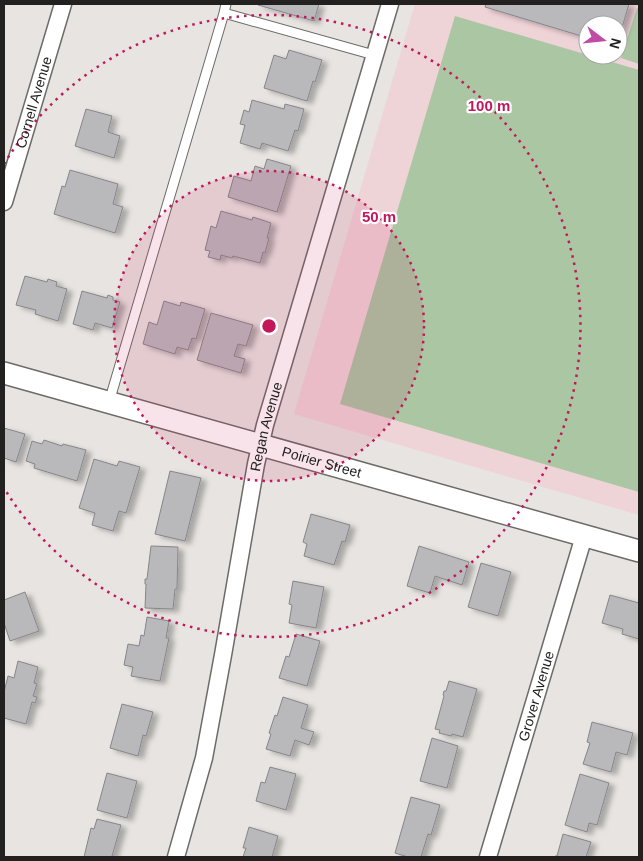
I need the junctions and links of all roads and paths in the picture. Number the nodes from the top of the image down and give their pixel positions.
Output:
1 (63, 4) edge
2 (390, 4) edge
3 (225, 8) edge
4 (374, 55) junction
5 (4, 202) edge
6 (4, 373) edge
7 (109, 402) junction
8 (260, 445) junction
9 (584, 536) junction
10 (639, 551) edge
11 (176, 857) edge
12 (488, 857) edge

1 - 5 street, Cornell Avenue
2 - 4 street, Regan Avenue
3 - 4 lane
3 - 7 lane
4 - 8 street, Regan Avenue
6 - 7 street, Poirier Street
7 - 8 street, Poirier Street
8 - 9 street, Poirier Street
8 - 11 street, Regan Avenue
9 - 10 street, Poirier Street
9 - 12 street, Grover Avenue

